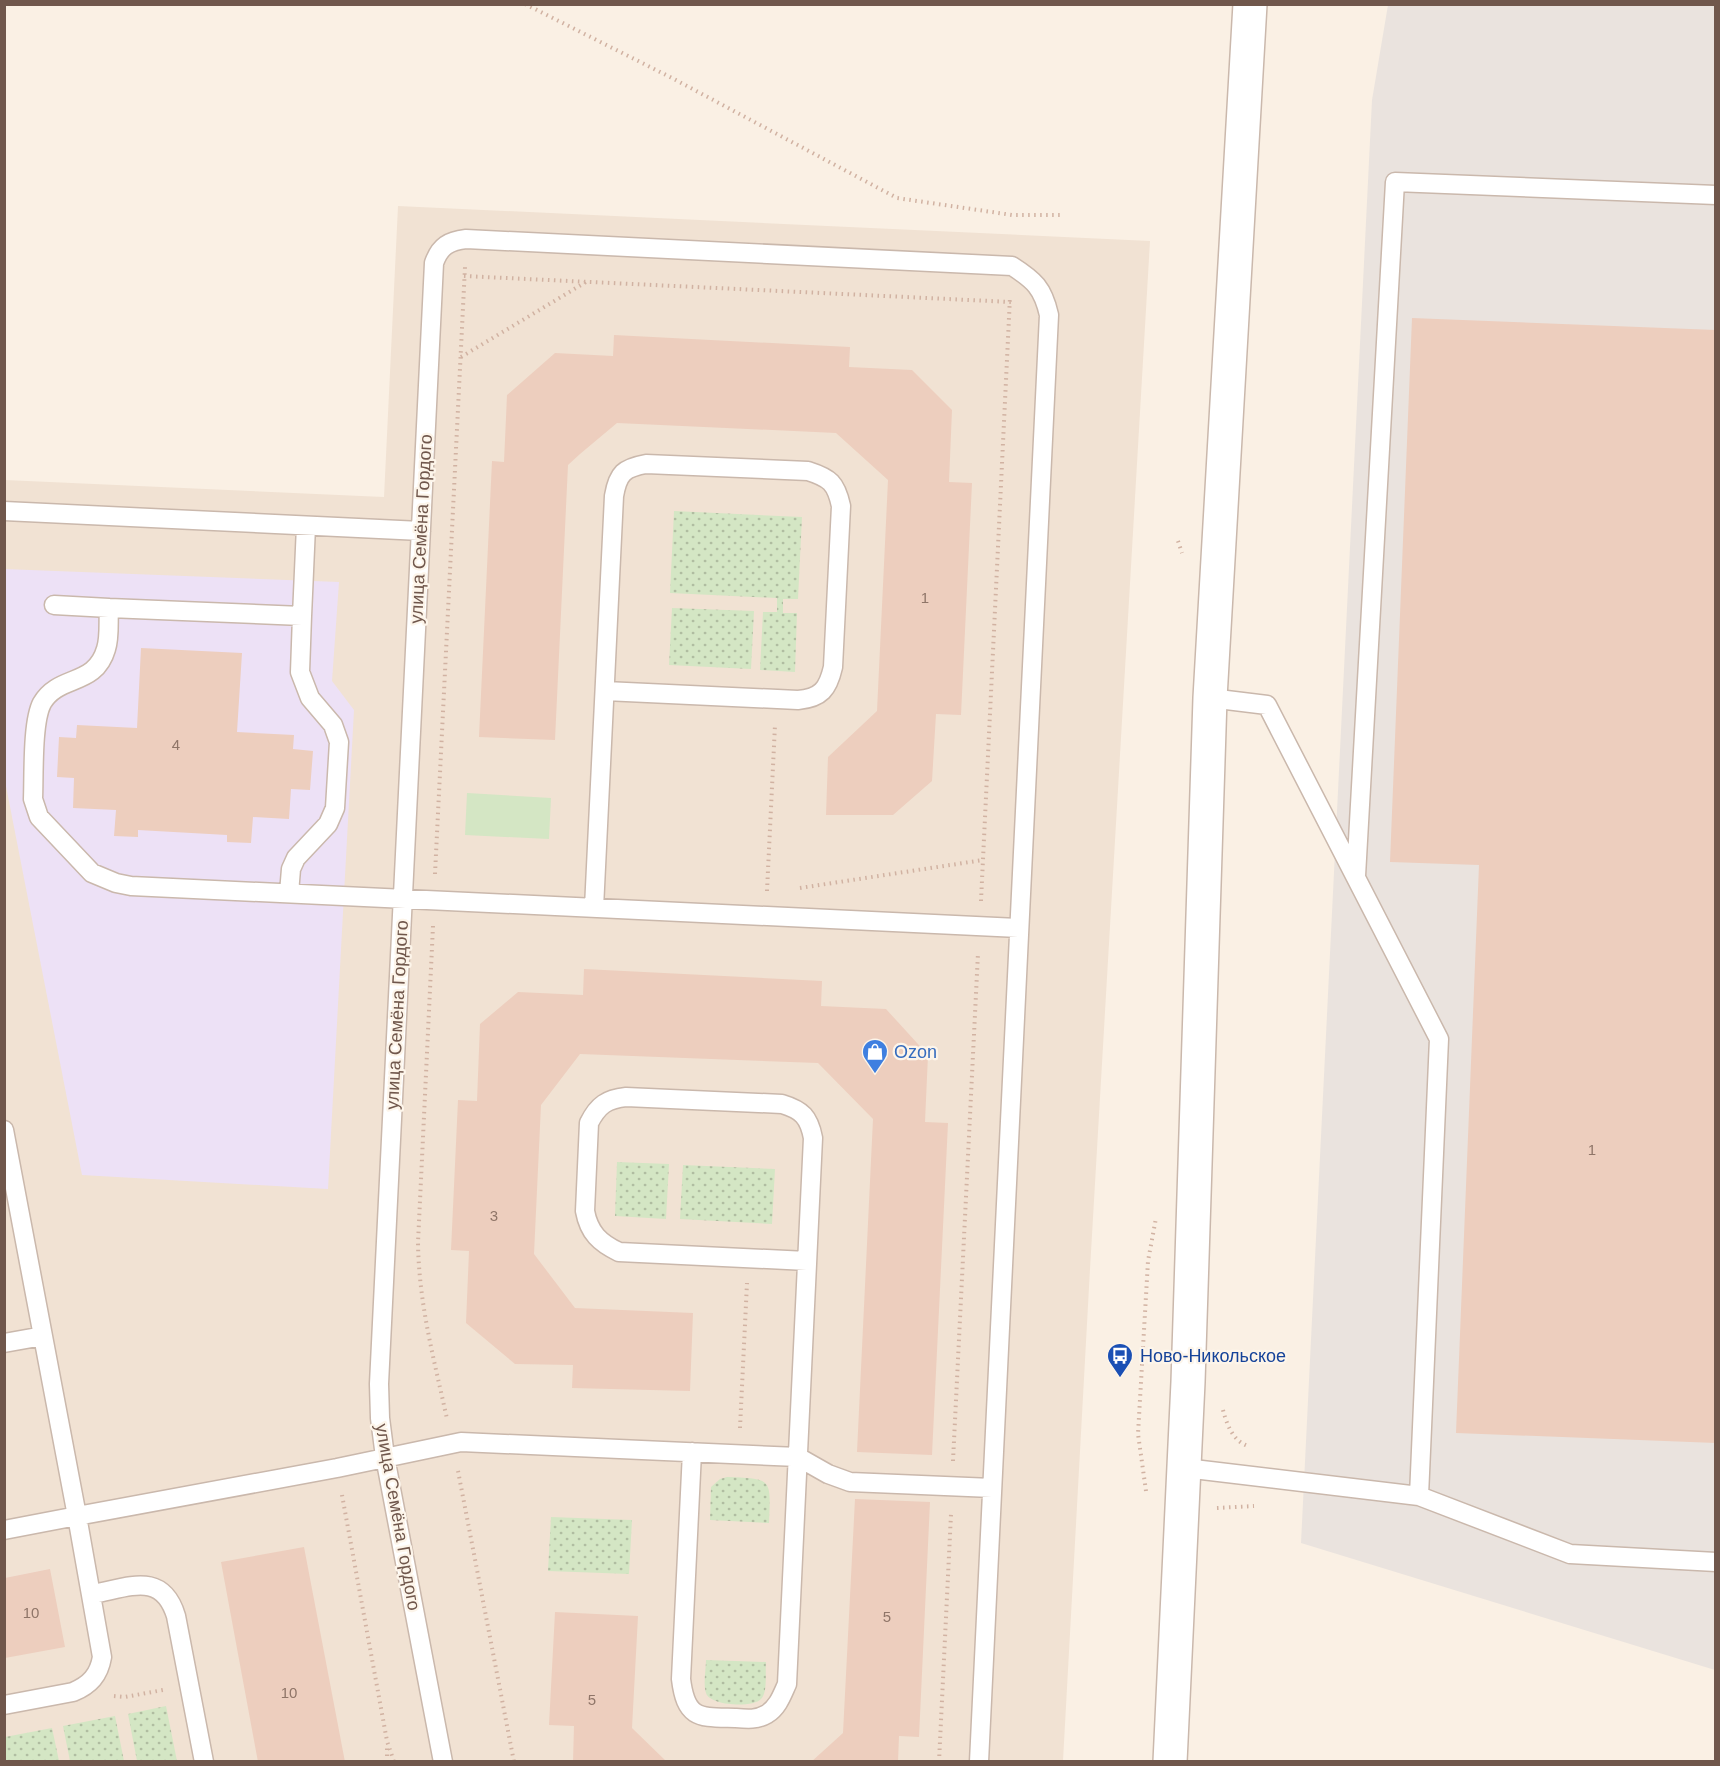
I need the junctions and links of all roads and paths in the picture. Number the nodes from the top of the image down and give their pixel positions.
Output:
1 (525, 4) edge
2 (1250, 4) edge
3 (1716, 195) edge
4 (1060, 215) dead end
5 (466, 239) junction
6 (1012, 266) junction
7 (434, 269) junction
8 (464, 276) junction
9 (587, 282) junction
10 (1010, 302) junction
11 (1047, 304) junction
12 (461, 358) junction
13 (4, 511) edge
14 (306, 526) junction
15 (421, 531) junction
16 (54, 605) dead end
17 (109, 608) junction
18 (302, 616) junction
19 (605, 691) junction
20 (1210, 698) junction
21 (776, 699) junction
22 (983, 860) junction
23 (1356, 878) junction
24 (790, 890) dead end
25 (778, 891) dead end
26 (290, 893) junction
27 (402, 898) junction
28 (434, 900) junction
29 (594, 908) junction
30 (980, 926) junction
31 (1019, 928) junction
32 (4, 1130) edge
33 (11, 1195) edge
34 (748, 1258) junction
35 (807, 1261) junction
36 (43, 1336) junction
37 (4, 1343) edge
38 (1222, 1406) dead end
39 (453, 1442) junction
40 (1251, 1447) dead end
41 (692, 1452) junction
42 (739, 1454) junction
43 (385, 1457) junction
44 (798, 1457) junction
45 (337, 1468) junction
46 (1185, 1468) junction
47 (952, 1486) junction
48 (992, 1488) junction
49 (1419, 1496) junction
50 (1261, 1505) dead end
51 (77, 1516) junction
52 (1211, 1517) dead end
53 (4, 1530) edge
54 (1716, 1562) edge
55 (92, 1594) junction
56 (190, 1685) junction
57 (83, 1688) junction
58 (4, 1705) edge
59 (387, 1741) junction
60 (204, 1761) edge
61 (387, 1761) edge
62 (394, 1761) edge
63 (443, 1761) edge
64 (514, 1761) edge
65 (939, 1761) edge
66 (979, 1761) edge
67 (1170, 1761) edge

1 - 4 path
2 - 20 street
3 - 23 lane
5 - 6 lane
5 - 7 lane
5 - 8 path
6 - 10 path
6 - 11 lane
7 - 8 path
7 - 15 lane, улица Семёна Гордого
8 - 9 path
8 - 12 path
9 - 10 path
9 - 12 path
10 - 11 path
10 - 22 path
11 - 31 lane
12 - 28 path
13 - 14 lane
14 - 15 lane
14 - 18 lane
15 - 27 lane, улица Семёна Гордого
16 - 17 lane
17 - 18 lane
17 - 26 lane
18 - 26 lane
19 - 21 lane
19 - 21 lane
19 - 29 lane
20 - 23 lane
20 - 46 street
21 - 25 path
22 - 24 path
22 - 30 path
23 - 49 lane
26 - 27 lane
27 - 28 lane
27 - 43 lane, улица Семёна Гордого
28 - 29 lane
28 - 39 path
29 - 30 lane
30 - 31 lane
30 - 47 path
31 - 48 lane
32 - 33 lane
33 - 36 lane
34 - 35 lane
34 - 35 lane
34 - 42 path
35 - 44 lane
36 - 37 lane
36 - 51 lane
38 - 40 path
39 - 41 lane
39 - 43 lane
39 - 64 path
41 - 42 lane
41 - 44 lane
42 - 44 lane
43 - 45 lane
43 - 63 lane, улица Семёна Гордого
44 - 47 lane
45 - 51 lane
45 - 59 path
46 - 49 lane
46 - 67 street
47 - 48 lane
47 - 65 path
48 - 66 lane
49 - 54 lane
50 - 52 path
51 - 53 lane
51 - 55 lane
55 - 56 lane
55 - 57 lane
56 - 57 path
56 - 60 lane
57 - 58 lane
59 - 61 path
59 - 62 path

